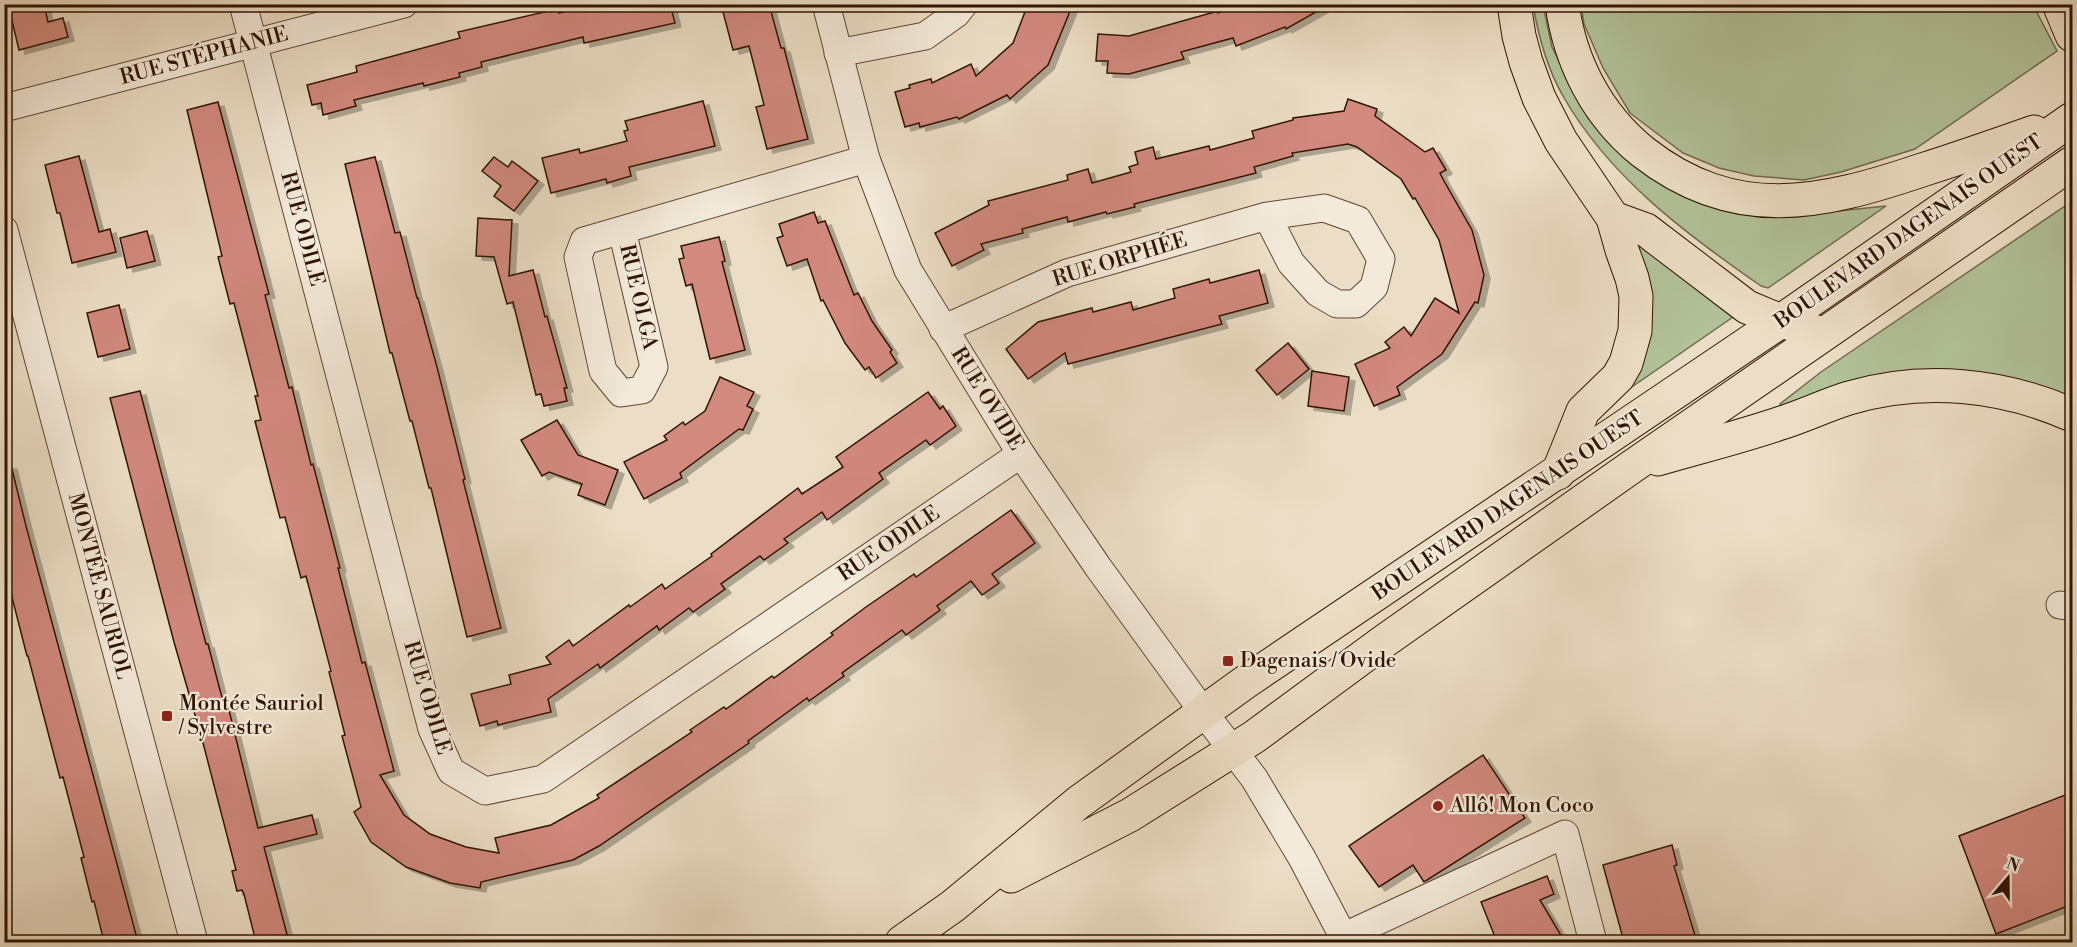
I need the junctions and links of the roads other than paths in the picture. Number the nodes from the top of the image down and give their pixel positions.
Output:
1 (243, 4) edge
2 (404, 4) edge
3 (826, 4) edge
4 (964, 4) edge
5 (1514, 4) edge
6 (1562, 4) edge
7 (2059, 4) edge
8 (2073, 35) edge
9 (254, 44) junction
10 (838, 53) junction
11 (4, 108) edge
12 (2073, 119) edge
13 (866, 159) junction
14 (2073, 163) edge
15 (1268, 216) dead end
16 (1613, 218) junction
17 (4, 230) edge
18 (622, 230) junction
19 (1781, 321) junction
20 (943, 329) junction
21 (1823, 334) junction
22 (2073, 415) edge
23 (1021, 454) junction
24 (1630, 468) junction
25 (1558, 473) junction
26 (1204, 713) junction
27 (1233, 751) junction
28 (953, 906) junction
29 (1345, 940) edge
30 (194, 942) edge
31 (902, 942) edge
32 (1593, 942) edge

1 - 9 street, RUE ODILE
2 - 9 street, RUE STÉPHANIE
3 - 10 street, RUE OVIDE
4 - 10 street
5 - 16 main road
6 - 12 main road
7 - 8 main road
9 - 11 street, RUE STÉPHANIE
9 - 23 street, RUE ODILE
10 - 13 street, RUE OVIDE
12 - 19 main road, BOULEVARD DAGENAIS OUEST
13 - 18 street, RUE OLGA
13 - 20 street, RUE OVIDE
14 - 21 main road, BOULEVARD DAGENAIS OUEST
15 - 20 street, RUE ORPHÉE
16 - 19 main road
16 - 25 main road
17 - 30 street, MONTÉE SAURIOL
18 - 18 street, RUE OLGA
19 - 21 main road
19 - 25 main road, BOULEVARD DAGENAIS OUEST
20 - 23 street, RUE OVIDE
21 - 24 main road, BOULEVARD DAGENAIS OUEST
22 - 24 main road
23 - 26 street, RUE OVIDE
24 - 27 main road, BOULEVARD DAGENAIS OUEST
25 - 26 main road, BOULEVARD DAGENAIS OUEST
26 - 27 street, RUE OVIDE
26 - 28 main road, BOULEVARD DAGENAIS OUEST
27 - 28 main road, BOULEVARD DAGENAIS OUEST
27 - 29 street, RUE OVIDE
28 - 31 main road, BOULEVARD DAGENAIS OUEST
29 - 32 street

